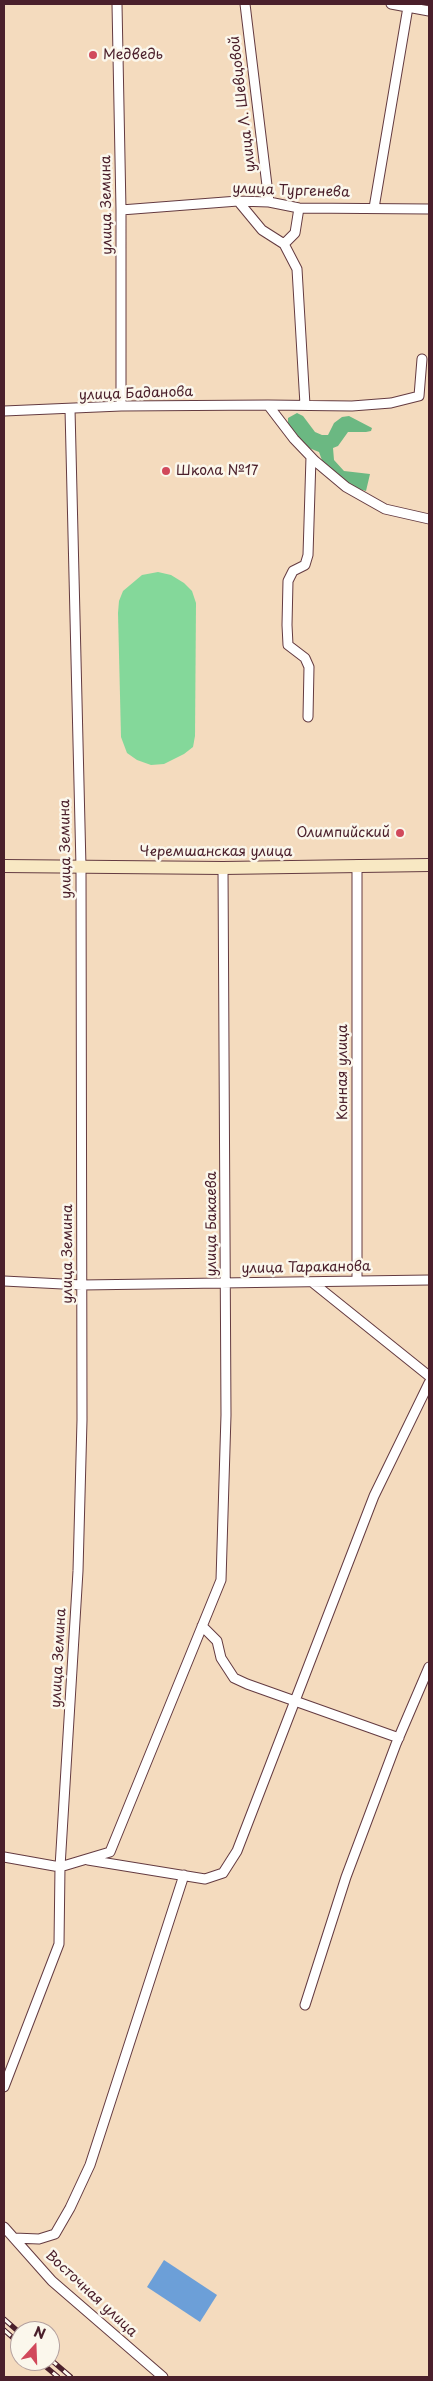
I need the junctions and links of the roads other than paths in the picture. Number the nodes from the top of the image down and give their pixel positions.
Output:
1 (117, 4) edge
2 (245, 4) edge
3 (391, 4) edge
4 (408, 7) junction
5 (429, 12) edge
6 (238, 201) junction
7 (269, 202) junction
8 (299, 208) junction
9 (374, 208) junction
10 (429, 209) edge
11 (121, 210) junction
12 (284, 244) junction
13 (422, 359) dead end
14 (268, 405) junction
15 (305, 405) junction
16 (121, 406) junction
17 (70, 410) junction
18 (4, 411) edge
19 (311, 457) junction
20 (429, 519) edge
21 (308, 718) dead end
22 (357, 865) junction
23 (429, 865) edge
24 (4, 866) edge
25 (81, 867) junction
26 (223, 868) junction
27 (4, 1280) edge
28 (358, 1280) junction
29 (429, 1280) edge
30 (312, 1282) junction
31 (226, 1283) junction
32 (82, 1285) junction
33 (429, 1376) edge
34 (429, 1383) edge
35 (202, 1626) junction
36 (429, 1667) edge
37 (294, 1701) junction
38 (399, 1738) junction
39 (4, 1857) edge
40 (86, 1860) junction
41 (60, 1867) junction
42 (184, 1875) junction
43 (305, 2005) dead end
44 (4, 2087) edge
45 (4, 2227) edge
46 (14, 2238) junction
47 (162, 2377) edge

1 - 11 street, улица Земина
2 - 7 street, улица Л. Шевцовой
3 - 4 street
4 - 5 street
4 - 9 street
6 - 7 street, улица Тургенева
6 - 11 street, улица Тургенева
6 - 12 street
7 - 8 street, улица Тургенева
8 - 9 street, улица Тургенева
8 - 12 street
9 - 10 street, улица Тургенева
11 - 16 street, улица Земина
12 - 15 street
13 - 15 street, улица Баданова
14 - 15 street, улица Баданова
14 - 16 street, улица Баданова
14 - 19 street
16 - 17 street, улица Баданова
17 - 18 street, улица Баданова
17 - 25 street, улица Земина
19 - 20 street
19 - 21 street
22 - 23 main road, Черемшанская улица
22 - 26 main road, Черемшанская улица
22 - 28 street, Конная улица
24 - 25 main road, Черемшанская улица
25 - 26 main road, Черемшанская улица
25 - 32 street, улица Земина
26 - 31 street, улица Бакаева
27 - 32 street, улица Тараканова
28 - 29 street, улица Тараканова
28 - 30 street, улица Тараканова
30 - 31 street, улица Тараканова
30 - 33 street
31 - 32 street, улица Тараканова
31 - 35 street, улица Бакаева
32 - 41 street, улица Земина
34 - 37 street
35 - 37 street
35 - 40 street
36 - 38 street
37 - 38 street
37 - 42 street
38 - 43 street
39 - 41 street
40 - 41 street
40 - 42 street
41 - 44 street, улица Земина
42 - 46 street
45 - 46 street, Восточная улица
46 - 47 street, Восточная улица

